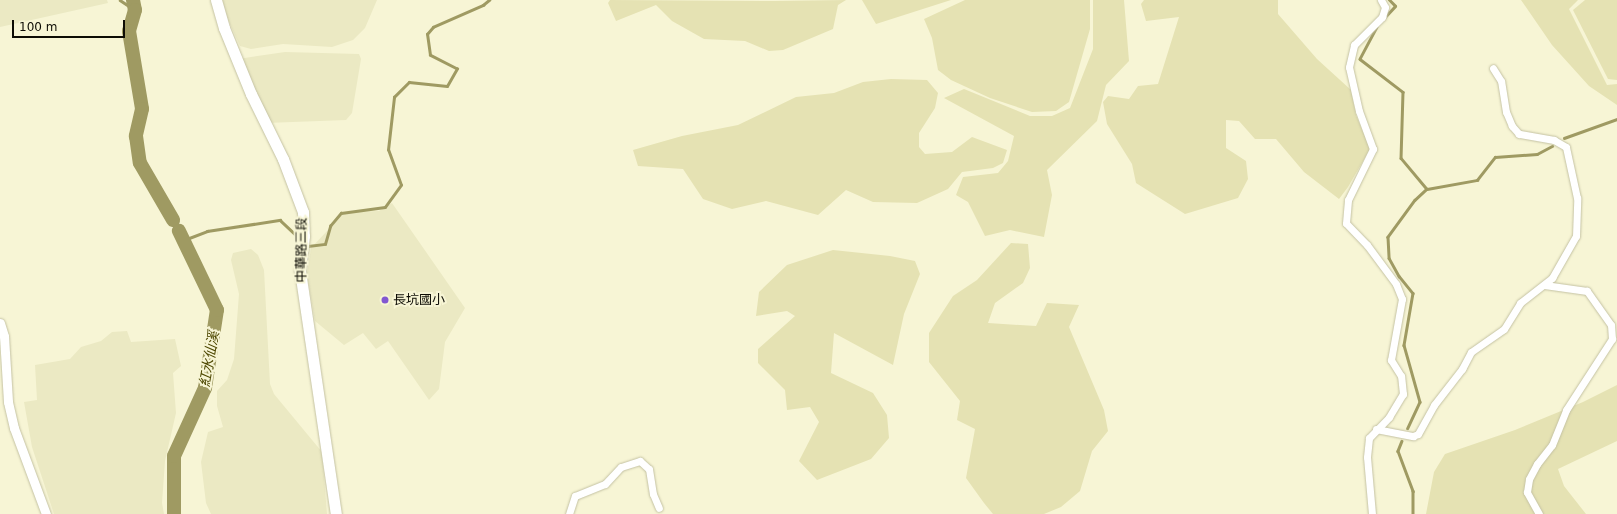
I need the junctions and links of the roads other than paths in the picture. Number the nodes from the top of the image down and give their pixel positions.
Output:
1 (216, 0) edge
2 (1381, 0) edge
3 (1493, 68) dead end
4 (1544, 285) junction
5 (0, 323) edge
6 (1376, 429) junction
7 (660, 508) dead end
8 (46, 514) edge
9 (336, 514) edge
10 (569, 514) edge
11 (1372, 514) edge
12 (1539, 514) edge

1 - 9 main road, 中華路三段
2 - 6 street
3 - 4 street
4 - 6 street
4 - 12 street
5 - 8 street
6 - 11 street
7 - 10 street

